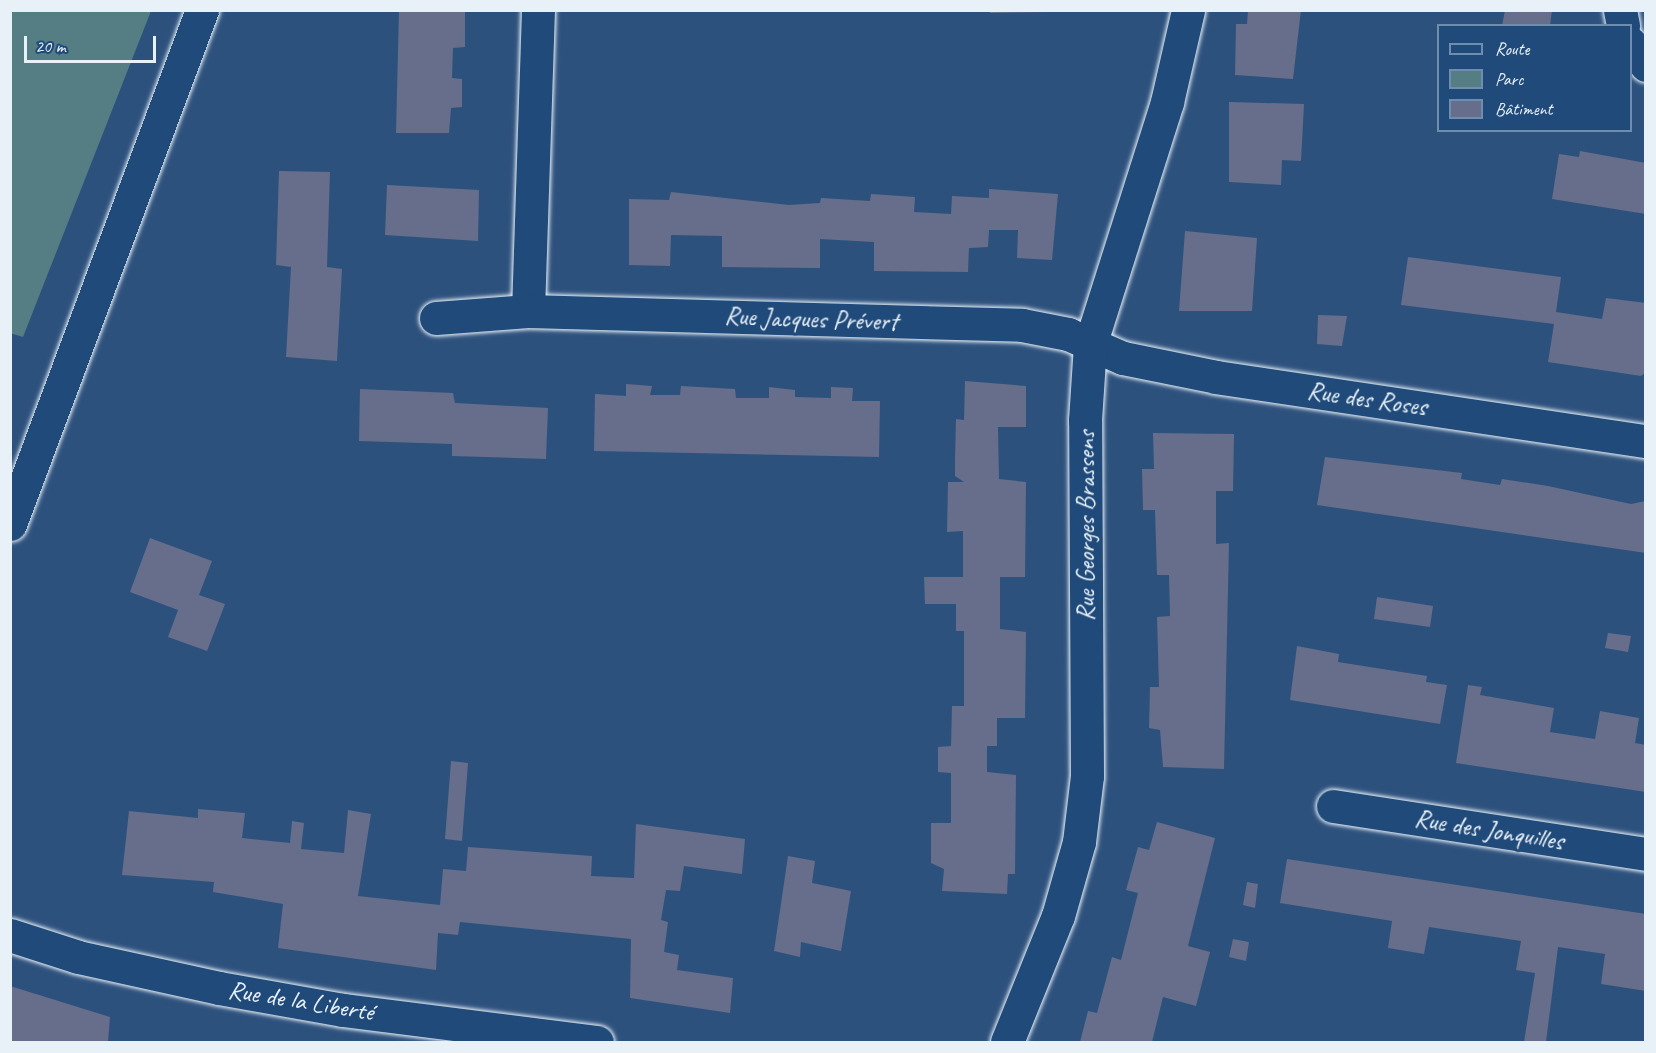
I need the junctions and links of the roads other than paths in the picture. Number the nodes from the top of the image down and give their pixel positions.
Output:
1 (202, 10) edge
2 (538, 10) edge
3 (1188, 10) edge
4 (1632, 46) edge
5 (1646, 65) edge
6 (528, 311) junction
7 (436, 318) dead end
8 (1090, 345) junction
9 (1646, 441) edge
10 (10, 524) edge
11 (1333, 806) dead end
12 (1646, 854) edge
13 (10, 935) edge
14 (597, 1042) edge
15 (1007, 1042) edge

1 - 10 street
2 - 6 street
3 - 8 street, Rue Georges Brassens
4 - 5 street
6 - 7 street, Rue Jacques Prévert
6 - 8 street, Rue Jacques Prévert
8 - 9 street, Rue des Roses
8 - 15 street, Rue Georges Brassens
11 - 12 street, Rue des Jonquilles
13 - 14 street, Rue de la Liberté

